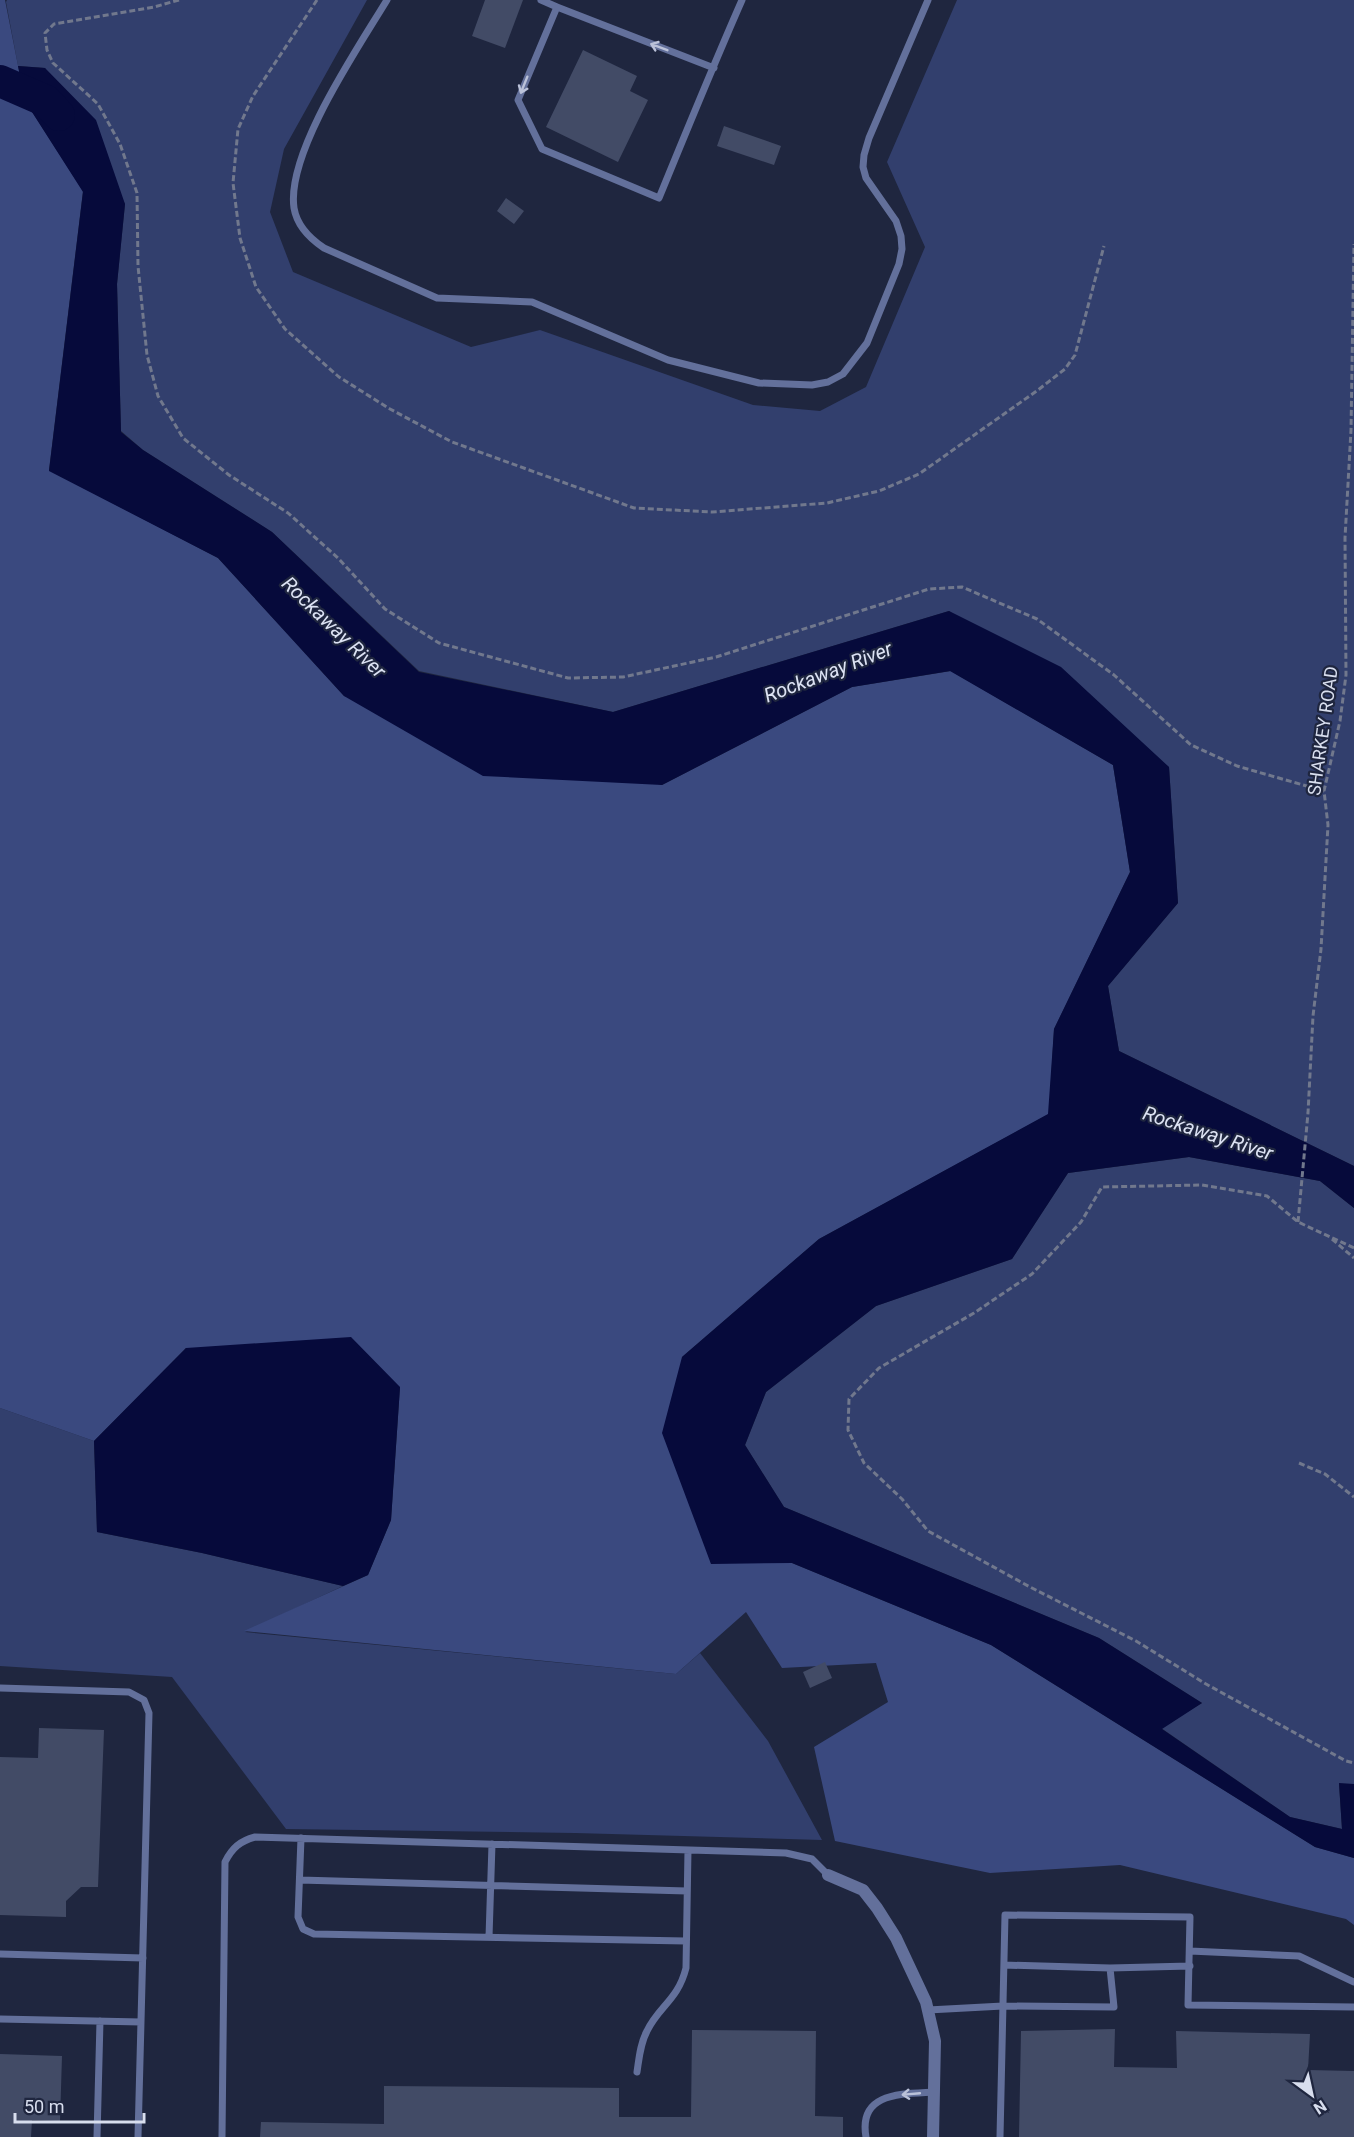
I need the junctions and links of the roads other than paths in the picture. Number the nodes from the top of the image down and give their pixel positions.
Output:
1 (387, 0) edge
2 (541, 0) edge
3 (742, 0) edge
4 (928, 0) edge
5 (557, 7) junction
6 (714, 68) junction
7 (0, 1688) edge
8 (301, 1838) junction
9 (492, 1844) junction
10 (688, 1850) junction
11 (828, 1875) joint
12 (300, 1880) junction
13 (491, 1886) junction
14 (687, 1891) junction
15 (489, 1937) junction
16 (686, 1941) junction
17 (1190, 1951) junction
18 (0, 1954) edge
19 (143, 1958) junction
20 (1004, 1965) junction
21 (1190, 1966) junction
22 (1110, 1968) junction
23 (1354, 1982) edge
24 (1003, 2006) junction
25 (1354, 2007) edge
26 (928, 2010) junction
27 (0, 2019) edge
28 (100, 2021) junction
29 (141, 2022) junction
30 (637, 2073) dead end
31 (934, 2092) junction
32 (97, 2137) edge
33 (138, 2137) edge
34 (222, 2137) edge
35 (866, 2137) edge
36 (933, 2137) edge
37 (999, 2137) edge

1 - 4 lane
2 - 5 lane
3 - 6 lane
6 -> 5 lane
5 -> 6 lane
7 - 19 lane
8 - 9 lane
8 - 12 lane
8 - 34 lane
9 - 10 lane
9 - 13 lane
10 - 11 lane
10 - 14 lane
11 - 26 street
12 - 13 lane
12 - 15 lane
13 - 14 lane
13 - 15 lane
14 - 16 lane
15 - 16 lane
16 - 30 lane
17 - 20 lane
17 - 21 lane
17 - 23 lane
18 - 19 lane
19 - 29 lane
20 - 22 lane
20 - 24 lane
21 - 22 lane
21 - 25 lane
22 - 24 lane
24 - 26 lane
24 - 37 lane
26 - 31 street
27 - 28 lane
28 - 29 lane
28 - 32 lane
29 - 33 lane
31 -> 35 lane
31 - 36 street

